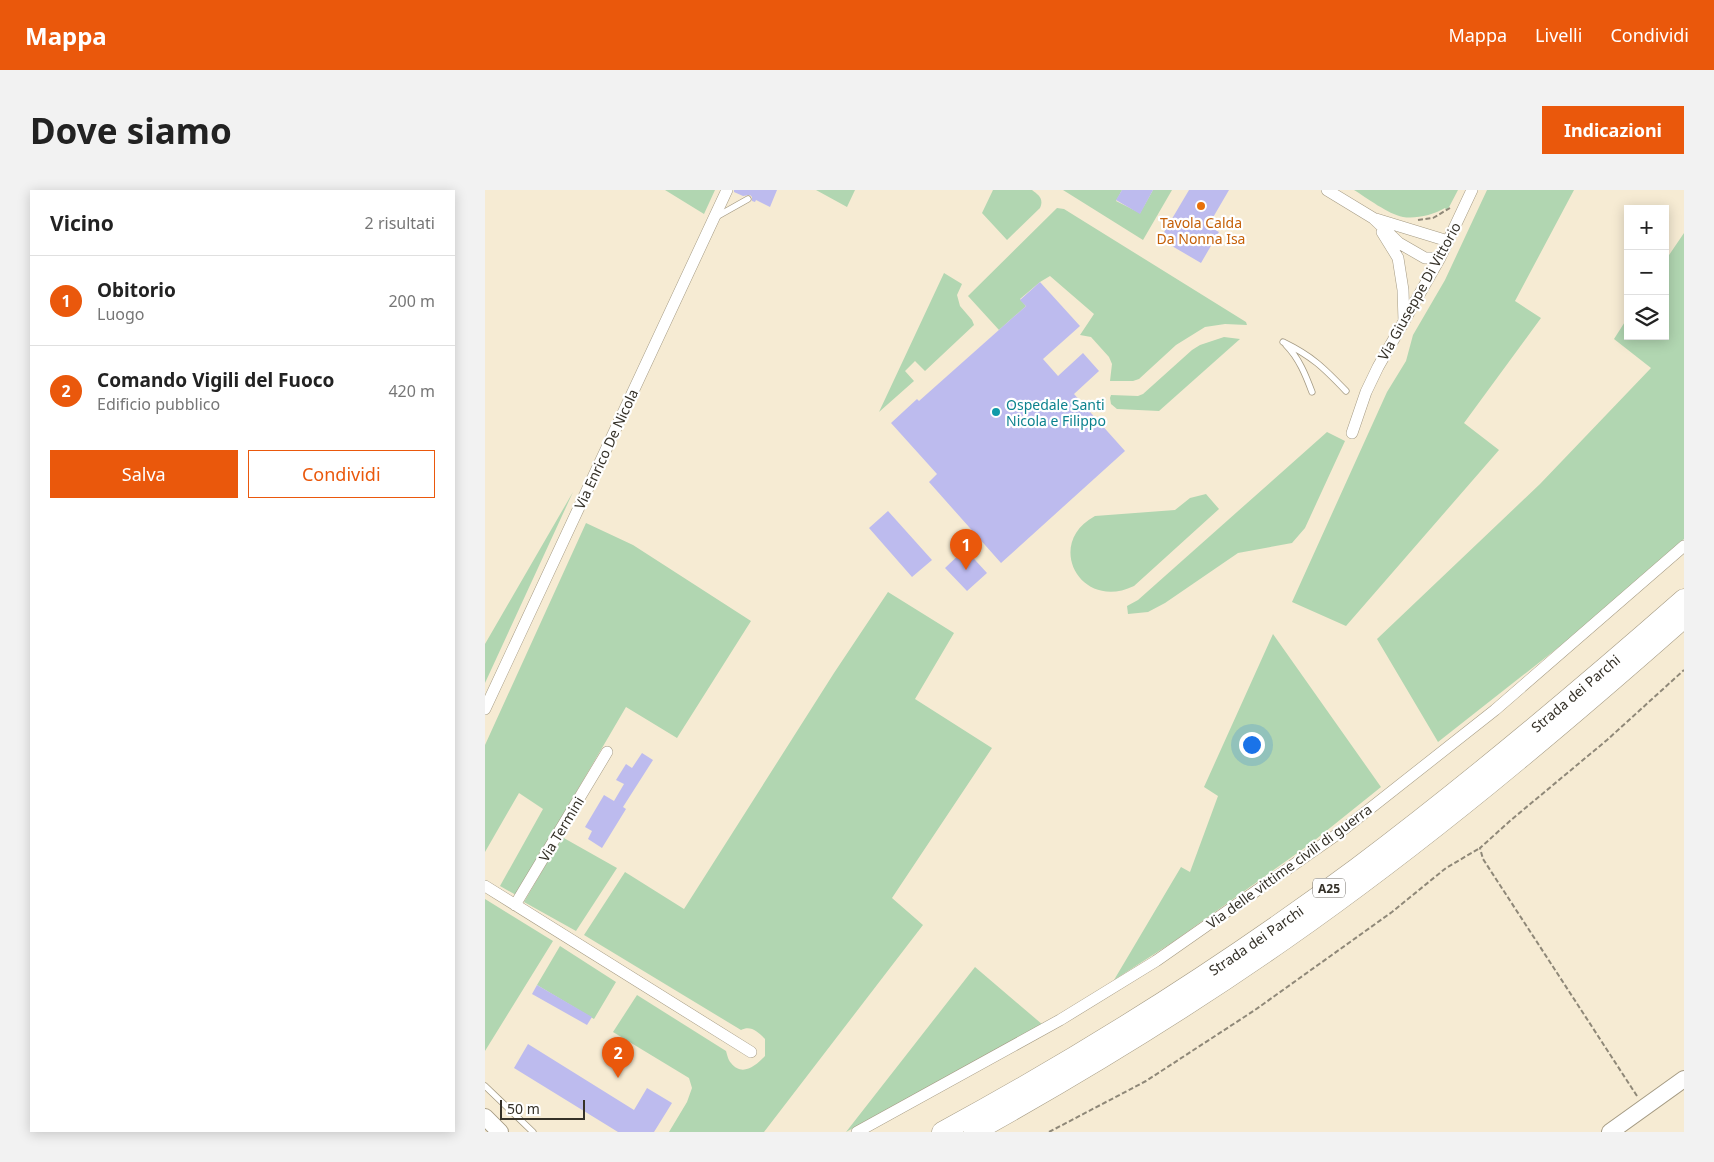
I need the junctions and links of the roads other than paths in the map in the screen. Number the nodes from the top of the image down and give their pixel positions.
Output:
1 (727, 190) edge
2 (1327, 190) edge
3 (1472, 190) edge
4 (748, 199) dead end
5 (714, 218) junction
6 (1373, 218) junction
7 (1449, 241) junction
8 (1440, 258) junction
9 (1403, 322) junction
10 (1346, 391) dead end
11 (1313, 392) dead end
12 (1352, 433) dead end
13 (1684, 546) edge
14 (1684, 599) edge
15 (1684, 618) edge
16 (485, 709) edge
17 (607, 752) dead end
18 (485, 886) edge
19 (515, 905) junction
20 (751, 1052) dead end
21 (1684, 1079) edge
22 (485, 1086) edge
23 (485, 1117) edge
24 (500, 1132) edge
25 (533, 1132) edge
26 (857, 1132) edge
27 (942, 1132) edge
28 (974, 1132) edge
29 (1610, 1132) edge

1 - 5 street, Via Enrico De Nicola
2 - 6 street
3 - 7 street, Via Giuseppe Di Vittorio
4 - 5 lane
5 - 16 street, Via Enrico De Nicola
6 - 7 street
6 - 8 street
6 - 9 street
7 - 8 street, Via Giuseppe Di Vittorio
8 - 9 street, Via Giuseppe Di Vittorio
9 - 12 street, Via Giuseppe Di Vittorio
10 - 11 lane
13 - 26 street, Via delle vittime civili di guerra
14 - 27 highway, Strada dei Parchi / A25
15 - 28 highway, Strada dei Parchi / A25
17 - 19 street, Via Termini
18 - 19 street
19 - 20 street
21 - 29 main road
22 - 25 lane
23 - 24 main road

